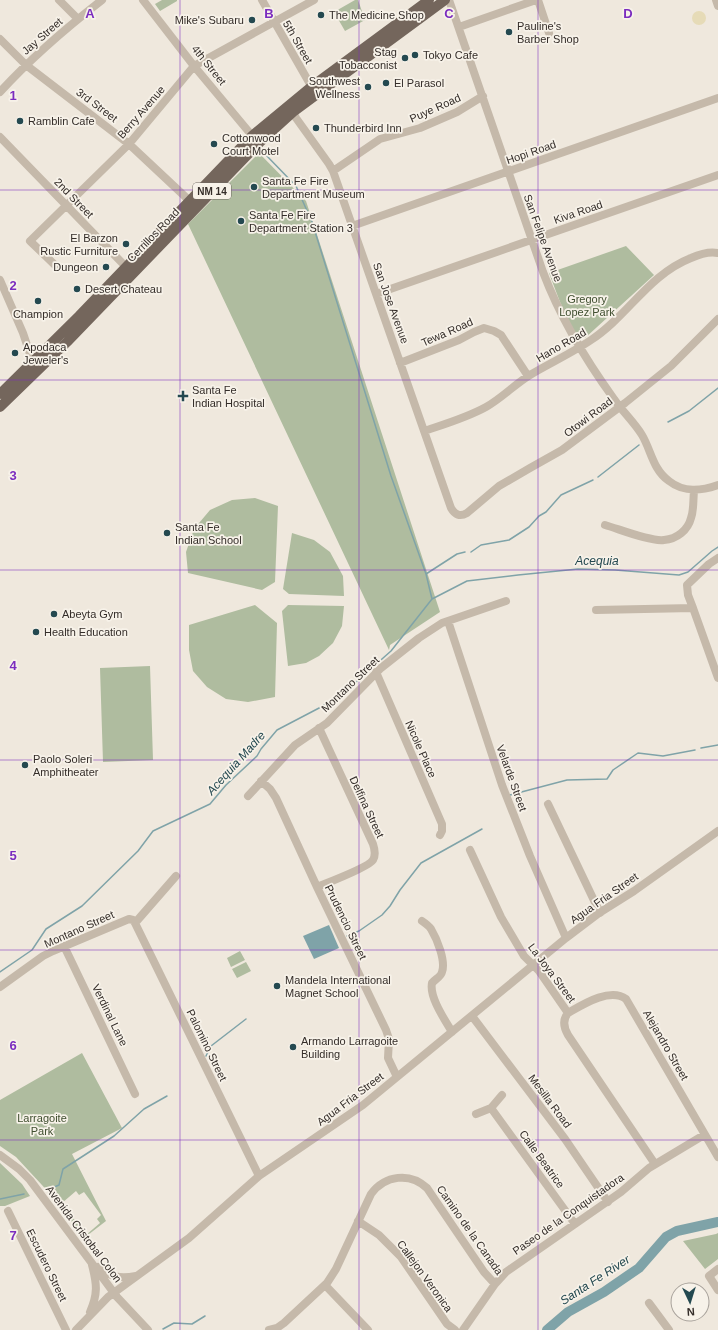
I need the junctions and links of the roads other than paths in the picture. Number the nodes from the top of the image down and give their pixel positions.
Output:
1 (59, 0) edge
2 (102, 0) edge
3 (143, 0) edge
4 (262, 0) edge
5 (314, 0) edge
6 (429, 0) edge
7 (445, 0) edge
8 (449, 0) edge
9 (537, 0) edge
10 (716, 0) edge
11 (718, 6) edge
12 (78, 19) junction
13 (274, 22) junction
14 (459, 27) junction
15 (549, 33) dead end
16 (0, 39) edge
17 (26, 65) junction
18 (194, 66) junction
19 (314, 91) junction
20 (0, 92) edge
21 (483, 96) junction
22 (718, 98) edge
23 (291, 109) junction
24 (0, 137) edge
25 (257, 139) junction
26 (129, 144) junction
27 (332, 171) junction
28 (508, 172) junction
29 (718, 175) edge
30 (193, 204) junction
31 (66, 206) junction
32 (352, 226) junction
33 (532, 240) junction
34 (718, 253) edge
35 (56, 266) dead end
36 (130, 270) junction
37 (0, 280) edge
38 (376, 294) junction
39 (3, 297) edge
40 (718, 319) edge
41 (579, 348) junction
42 (400, 363) junction
43 (36, 366) junction
44 (528, 376) junction
45 (0, 394) edge
46 (0, 407) edge
47 (620, 407) junction
48 (424, 431) junction
49 (718, 485) edge
50 (694, 491) junction
51 (459, 515) joint
52 (604, 525) dead end
53 (718, 558) edge
54 (506, 601) dead end
55 (693, 608) junction
56 (596, 610) dead end
57 (448, 621) junction
58 (376, 672) junction
59 (718, 678) edge
60 (319, 728) junction
61 (261, 781) junction
62 (248, 796) dead end
63 (548, 804) dead end
64 (718, 831) edge
65 (440, 835) dead end
66 (470, 850) dead end
67 (176, 876) dead end
68 (317, 887) junction
69 (600, 913) junction
70 (422, 921) dead end
71 (135, 923) junction
72 (566, 938) junction
73 (64, 946) junction
74 (533, 965) junction
75 (0, 987) edge
76 (568, 1013) junction
77 (472, 1016) junction
78 (452, 1032) junction
79 (397, 1077) junction
80 (135, 1094) dead end
81 (502, 1094) dead end
82 (491, 1108) junction
83 (476, 1114) dead end
84 (704, 1135) junction
85 (0, 1154) edge
86 (718, 1157) edge
87 (655, 1164) junction
88 (260, 1176) junction
89 (608, 1202) junction
90 (8, 1211) dead end
91 (358, 1221) junction
92 (575, 1224) junction
93 (90, 1261) junction
94 (718, 1269) edge
95 (137, 1276) junction
96 (495, 1284) junction
97 (325, 1285) junction
98 (718, 1290) edge
99 (114, 1292) junction
100 (649, 1303) dead end
101 (89, 1315) junction
102 (66, 1330) edge
103 (76, 1330) edge
104 (148, 1330) edge
105 (272, 1330) edge
106 (368, 1330) edge
107 (454, 1330) edge
108 (463, 1330) edge
109 (669, 1330) edge

1 - 12 street
2 - 12 street, Jay Street
3 - 18 street, 4th Street
4 - 13 street, 5th Street
5 - 13 street, Berry Avenue
6 - 19 main road, Cerrillos Road / NM 14
7 - 19 main road, Cerrillos Road / NM 14
8 - 14 street, San Felipe Avenue
9 - 14 street
9 - 15 street
10 - 11 street
12 - 17 street, Jay Street
13 - 18 street, Berry Avenue
13 - 19 street, 5th Street
14 - 21 street, San Felipe Avenue
16 - 17 street, 3rd Street
17 - 20 street, Jay Street
17 - 26 street, 3rd Street
18 - 25 street, 4th Street
18 - 26 street, Berry Avenue
19 - 23 main road, Cerrillos Road / NM 14
21 - 27 street, Puye Road
21 - 28 street, San Felipe Avenue
22 - 28 street, Hopi Road
23 - 25 main road, Cerrillos Road / NM 14
23 - 27 street, San Jose Avenue
24 - 31 street, 2nd Street
25 - 30 main road, Cerrillos Road / NM 14
26 - 30 street, 3rd Street
26 - 31 street, Berry Avenue
27 - 32 street, San Jose Avenue
28 - 32 street, Hopi Road
28 - 33 street, San Felipe Avenue
29 - 33 street, Kiva Road
30 - 36 main road, Cerrillos Road / NM 14
31 - 35 street, Berry Avenue
31 - 36 street, 2nd Street
32 - 38 street, San Jose Avenue
33 - 38 street, Kiva Road
33 - 41 street, San Felipe Avenue
34 - 41 street, Hano Road
36 - 43 main road, Cerrillos Road / NM 14
37 - 39 street
38 - 42 street, San Jose Avenue
39 - 43 street
40 - 47 street, Otowi Road
41 - 44 street, Hano Road
41 - 47 street, San Felipe Avenue
42 - 44 street, Tewa Road
42 - 48 street, San Jose Avenue
43 - 45 main road, Cerrillos Road / NM 14
43 - 46 main road, Cerrillos Road / NM 14
44 - 48 street, Hano Road
47 - 50 street, San Felipe Avenue
47 - 51 street, Otowi Road
48 - 51 street, San Jose Avenue
49 - 50 street
50 - 52 street
53 - 55 street
54 - 57 street, Montano Street
55 - 56 street
55 - 59 street
57 - 58 street, Montano Street
57 - 72 street, Velarde Street
58 - 60 street, Montano Street
58 - 65 street, Nicole Place
60 - 61 street, Montano Street
60 - 68 street, Delfina Street
61 - 62 street, Montano Street
61 - 68 street, Prudencio Street
63 - 69 street
64 - 69 street, Agua Fria Street
66 - 74 street, La Joya Street
67 - 71 street
68 - 79 street, Prudencio Street
69 - 72 street, Agua Fria Street
70 - 78 street
71 - 73 street, Montano Street
71 - 88 street, Palomino Street
72 - 74 street, Agua Fria Street
73 - 75 street, Montano Street
73 - 80 street, Verdinal Lane
74 - 76 street, La Joya Street
74 - 77 street, Agua Fria Street
76 - 84 street, Alejandro Street
76 - 87 street, La Joya Street
77 - 78 street, Agua Fria Street
77 - 89 street, Mesilla Road
78 - 79 street, Agua Fria Street
79 - 88 street, Agua Fria Street
81 - 82 street
82 - 83 street
82 - 92 street, Calle Beatrice
84 - 86 street, Alejandro Street
84 - 87 street, Paseo de la Conquistadora
85 - 93 street, Avenida Cristobal Colon
87 - 89 street, Paseo de la Conquistadora
88 - 95 street, Agua Fria Street
89 - 92 street, Paseo de la Conquistadora
90 - 102 street, Escudero Street
91 - 96 street, Camino de la Canada
91 - 97 street, Camino de la Canada
91 - 107 street, Callejon Veronica
92 - 96 street, Paseo de la Conquistadora
93 - 95 street
93 - 99 street, Avenida Cristobal Colon
93 - 101 street
94 - 98 street
95 - 99 street, Agua Fria Street
96 - 108 street, Paseo de la Conquistadora
97 - 105 street, Camino de la Canada
97 - 106 street
99 - 101 street, Agua Fria Street
99 - 104 street, Avenida Cristobal Colon
100 - 109 street
101 - 103 street, Agua Fria Street

